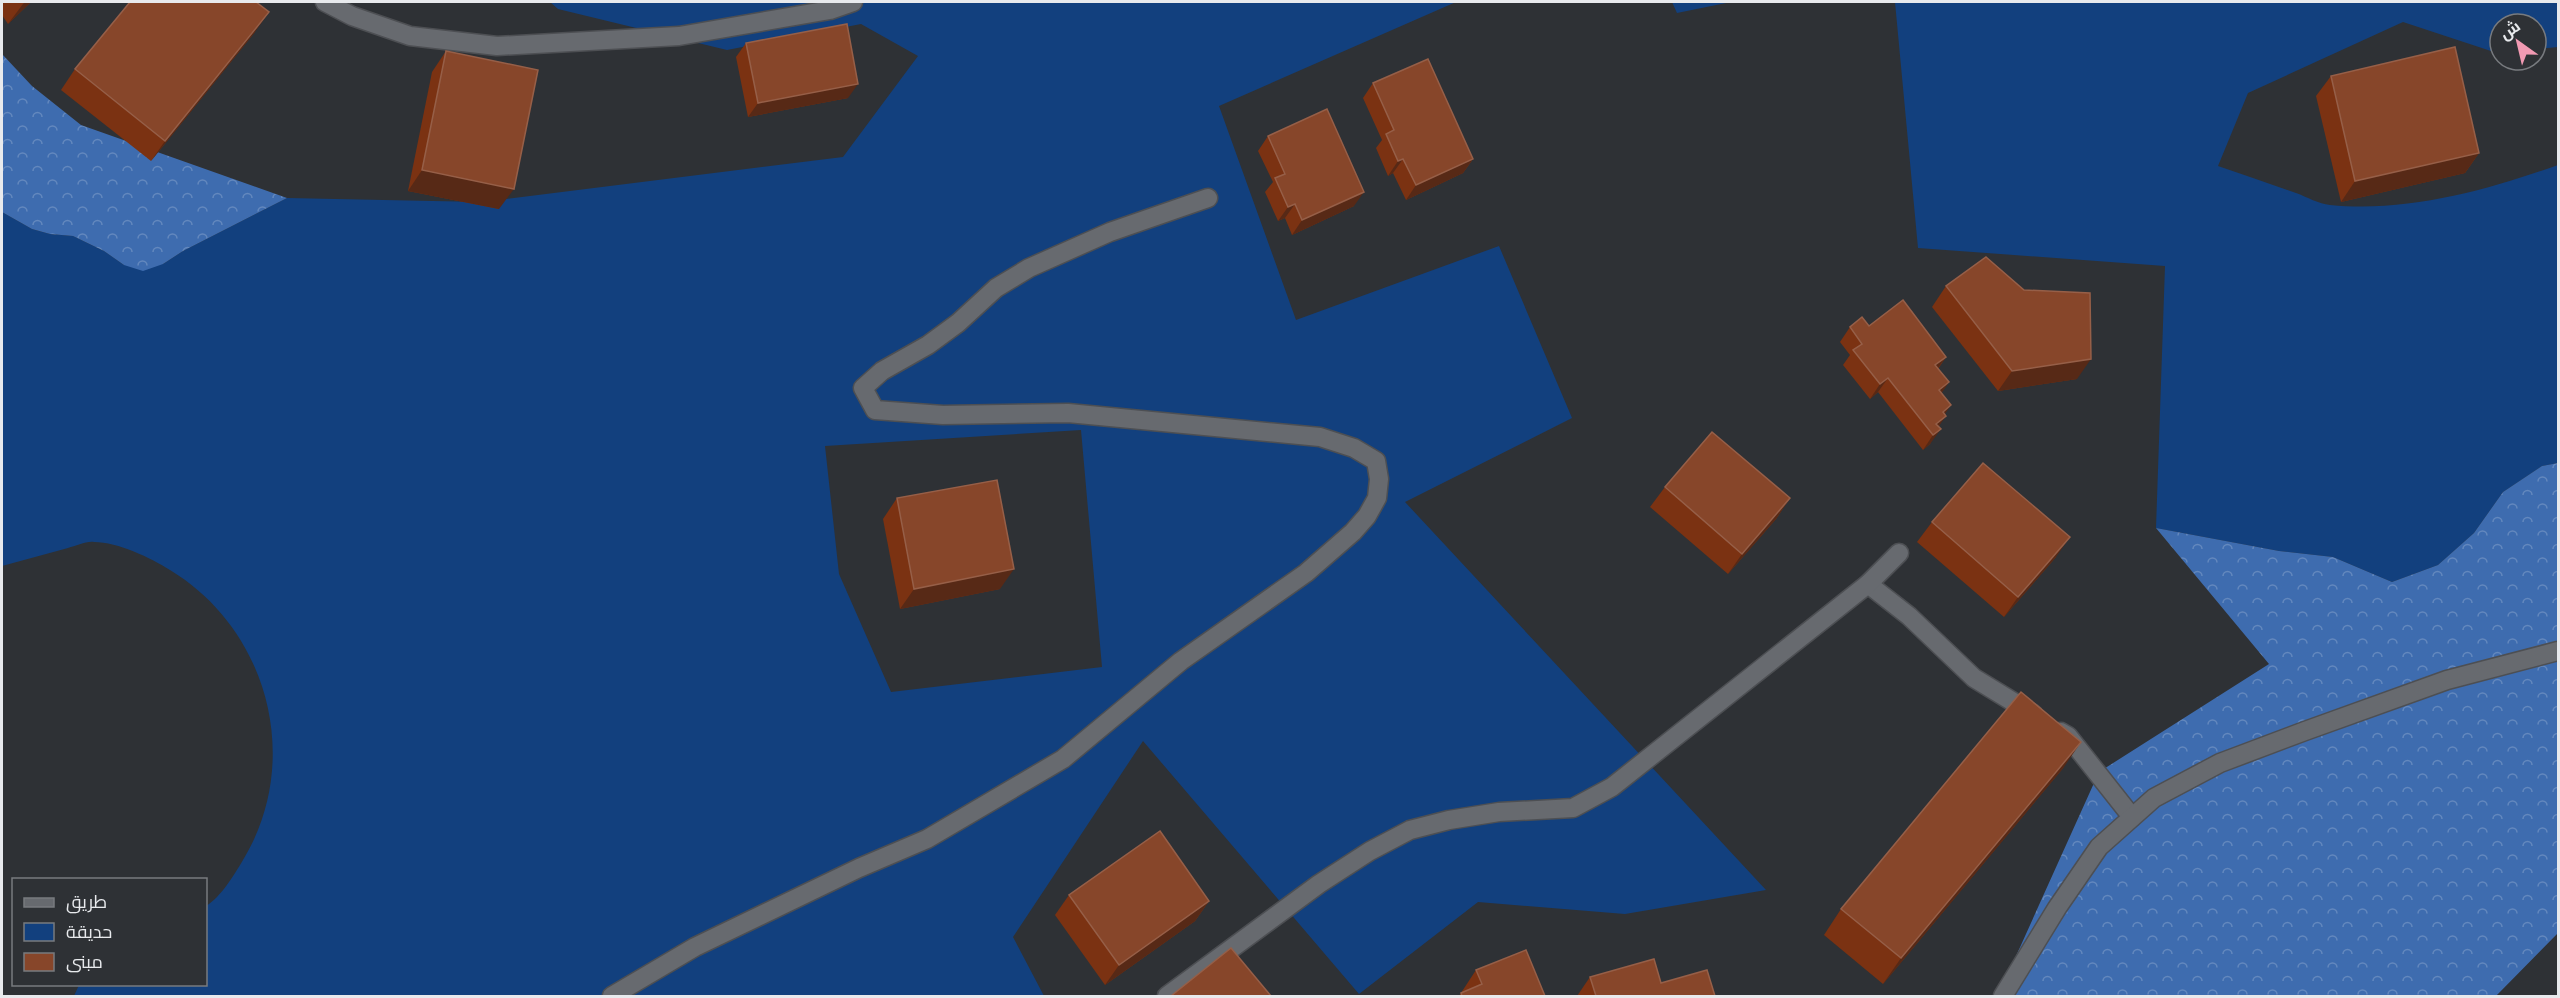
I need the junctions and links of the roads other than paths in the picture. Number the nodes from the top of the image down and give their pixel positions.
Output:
1 (325, 2) edge
2 (853, 2) edge
3 (1208, 198) dead end
4 (1899, 553) dead end
5 (1868, 584) junction
6 (2559, 651) edge
7 (2132, 817) junction
8 (612, 996) edge
9 (1167, 996) edge
10 (2003, 996) edge

1 - 2 street
3 - 8 street
4 - 5 street
5 - 7 street
5 - 9 street
6 - 7 street
7 - 10 street

